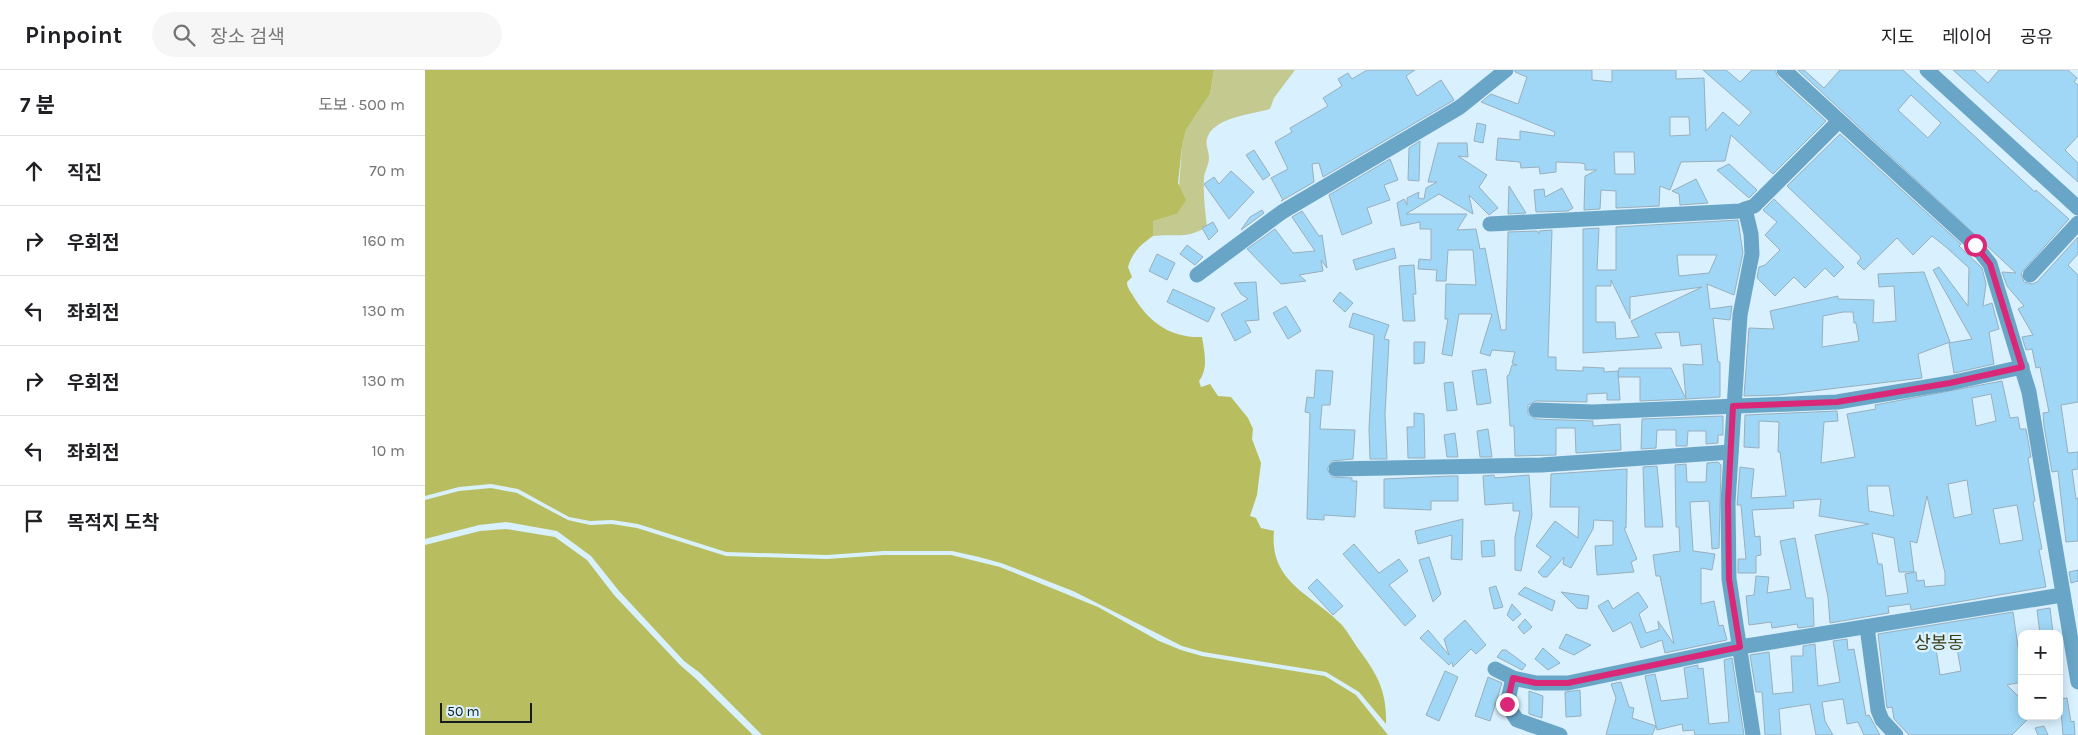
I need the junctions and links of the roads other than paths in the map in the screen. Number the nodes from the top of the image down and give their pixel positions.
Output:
1 (1507, 70) edge
2 (1783, 70) edge
3 (1927, 70) edge
4 (1839, 121) junction
5 (2078, 208) edge
6 (1745, 209) junction
7 (2078, 223) edge
8 (1490, 224) dead end
9 (1197, 275) dead end
10 (2030, 275) dead end
11 (2022, 367) junction
12 (1733, 406) junction
13 (1536, 410) dead end
14 (1731, 452) junction
15 (1336, 469) dead end
16 (2062, 595) junction
17 (1867, 626) junction
18 (1740, 647) junction
19 (1495, 669) dead end
20 (1513, 678) junction
21 (2078, 682) edge
22 (1560, 735) edge
23 (1753, 735) edge
24 (1896, 735) edge

1 - 9 street
2 - 4 street
3 - 5 street
4 - 6 street
4 - 11 street
6 - 8 street
6 - 12 street
7 - 10 street
11 - 12 street
11 - 16 street
12 - 13 street
12 - 14 street
14 - 15 street
14 - 18 street
16 - 17 street
16 - 21 street
17 - 18 street
17 - 24 street
18 - 20 street
18 - 23 street
19 - 20 street
20 - 22 street

